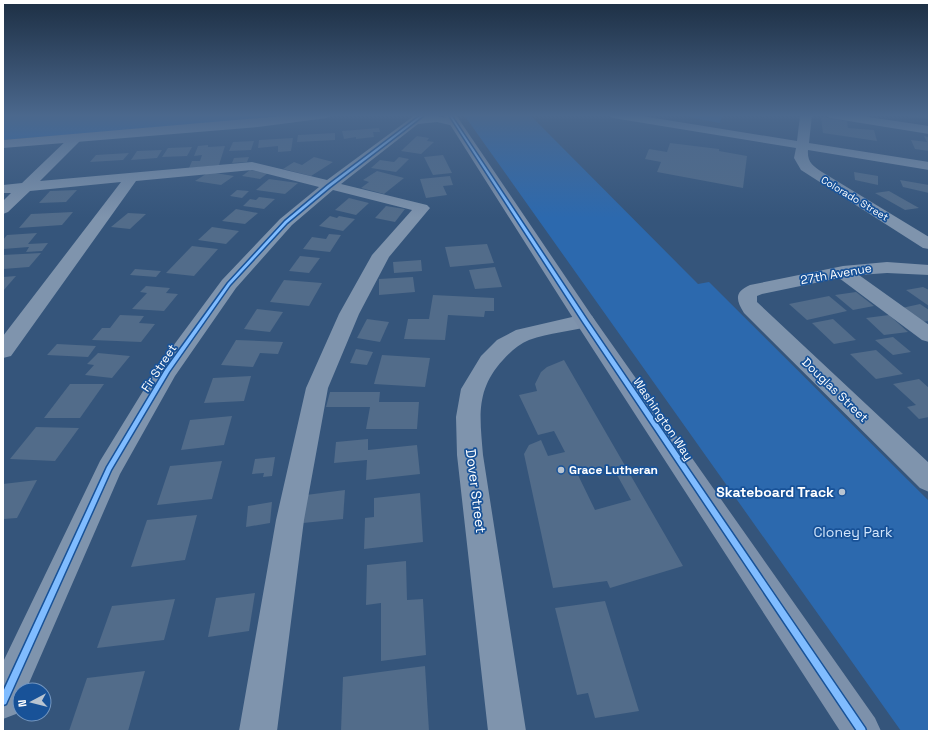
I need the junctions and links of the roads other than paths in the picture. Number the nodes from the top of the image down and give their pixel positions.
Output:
1 (64, 149) edge
2 (378, 149) edge
3 (472, 149) edge
4 (802, 149) edge
5 (822, 149) edge
6 (899, 149) edge
7 (902, 162) junction
8 (929, 166) edge
9 (132, 177) junction
10 (329, 186) junction
11 (25, 187) junction
12 (3, 189) edge
13 (3, 209) edge
14 (929, 225) edge
15 (905, 229) junction
16 (929, 244) edge
17 (929, 270) edge
18 (843, 272) junction
19 (747, 296) joint
20 (584, 321) junction
21 (929, 335) edge
22 (3, 352) edge
23 (929, 480) edge
24 (3, 701) edge
25 (258, 731) edge
26 (507, 731) edge
27 (862, 731) edge

1 - 11 street
2 - 10 street, Fir Street
3 - 20 main road, Washington Way
4 - 15 street, Colorado Street
5 - 7 street
6 - 7 street
7 - 8 street
9 - 10 street
9 - 11 street
9 - 22 street
10 - 24 street, Fir Street
10 - 25 street
11 - 12 street
11 - 13 street
14 - 15 street
15 - 16 street, Colorado Street
17 - 18 street, 27th Avenue
18 - 19 street, 27th Avenue
18 - 21 street
19 - 23 street, Douglas Street
20 - 26 street, Dover Street
20 - 27 main road, Washington Way

